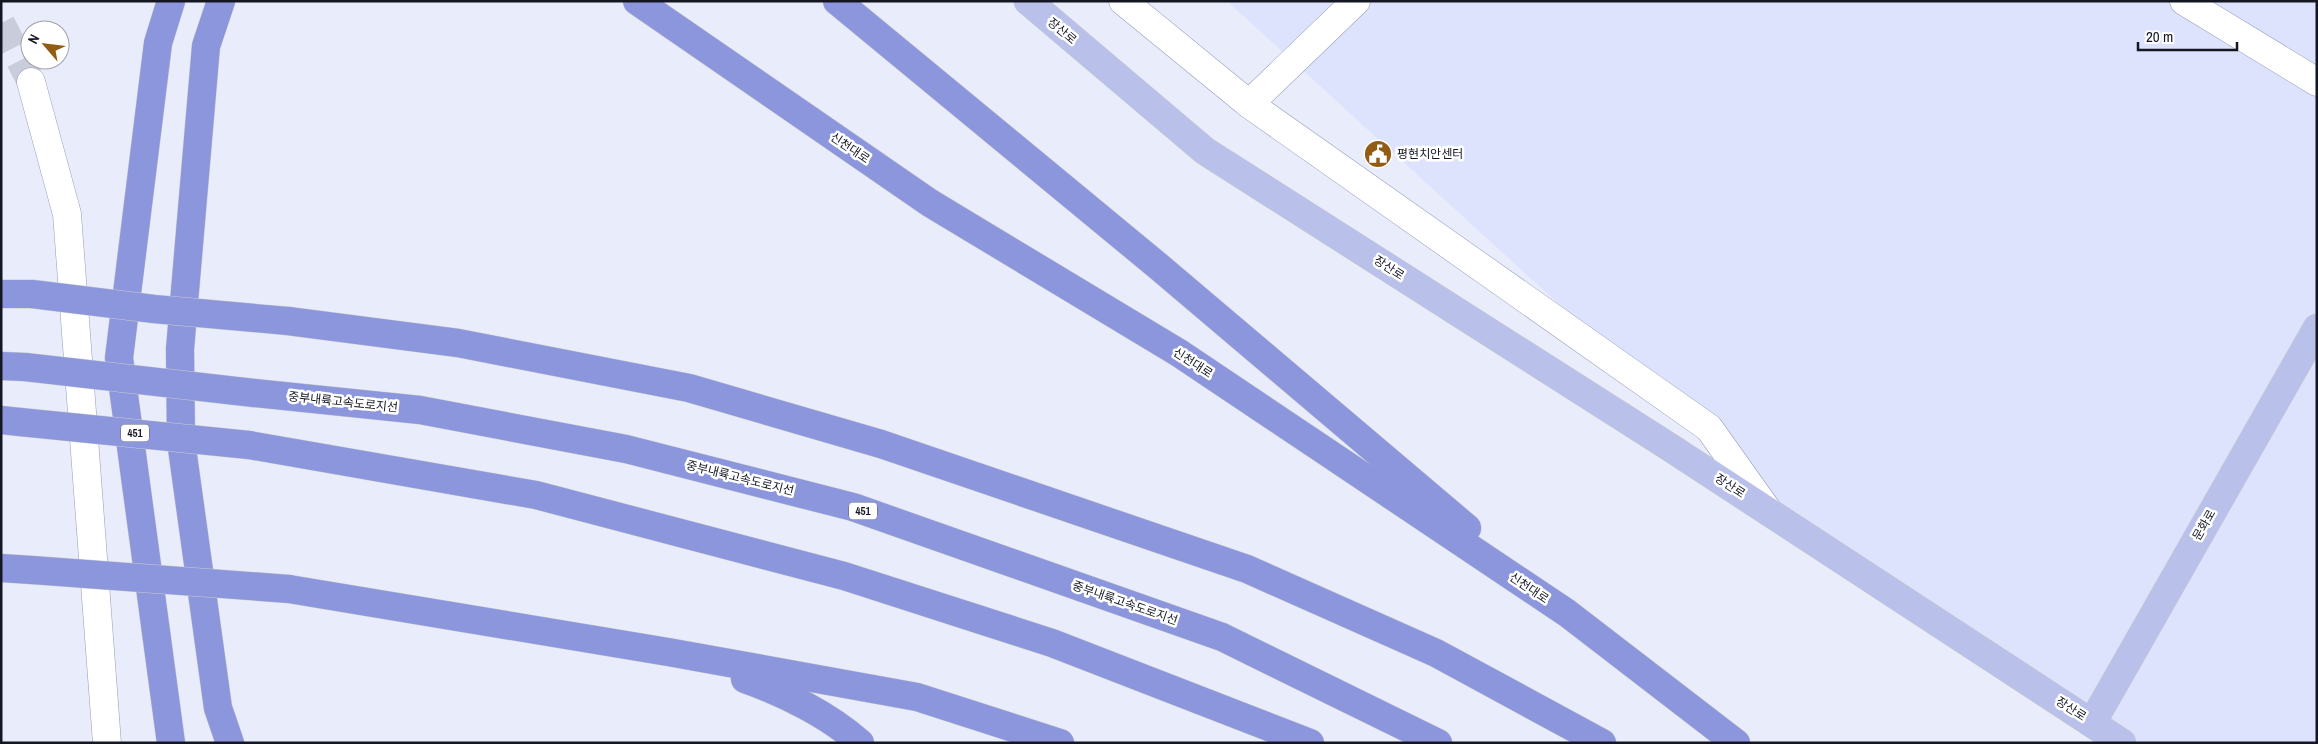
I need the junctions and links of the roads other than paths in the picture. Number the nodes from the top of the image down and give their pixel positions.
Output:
1 (171, 1) edge
2 (221, 1) edge
3 (637, 1) edge
4 (837, 1) edge
5 (1028, 1) edge
6 (1124, 1) edge
7 (1356, 1) edge
8 (2184, 1) edge
9 (31, 82) tunnel mouth
10 (2317, 82) edge
11 (1249, 104) junction
12 (1, 294) edge
13 (2317, 328) edge
14 (13, 367) edge
15 (10, 421) edge
16 (1768, 511) junction
17 (1, 568) edge
18 (1567, 613) junction
19 (668, 652) junction
20 (2092, 723) junction
21 (107, 743) edge
22 (171, 743) edge
23 (230, 743) edge
24 (860, 743) edge
25 (1060, 743) edge
26 (1310, 743) edge
27 (1438, 743) edge
28 (1602, 743) edge
29 (1736, 743) edge
30 (2122, 743) edge

1 - 22 highway
2 - 23 highway
3 - 18 highway, 신천대로
4 - 18 highway
5 - 16 main road, 장산로
6 - 11 street, 장산로
7 - 11 street
8 - 10 street
9 - 21 street
11 - 16 street, 장산로
12 - 28 highway, bridge
13 - 20 main road, 문화로
14 - 27 highway, 중부내륙고속도로지선 / 451, bridge
15 - 26 highway, 451, bridge
16 - 20 main road, 장산로
17 - 19 highway, bridge
18 - 29 highway, 신천대로
19 - 24 highway
19 - 25 highway
20 - 30 main road, 장산로

